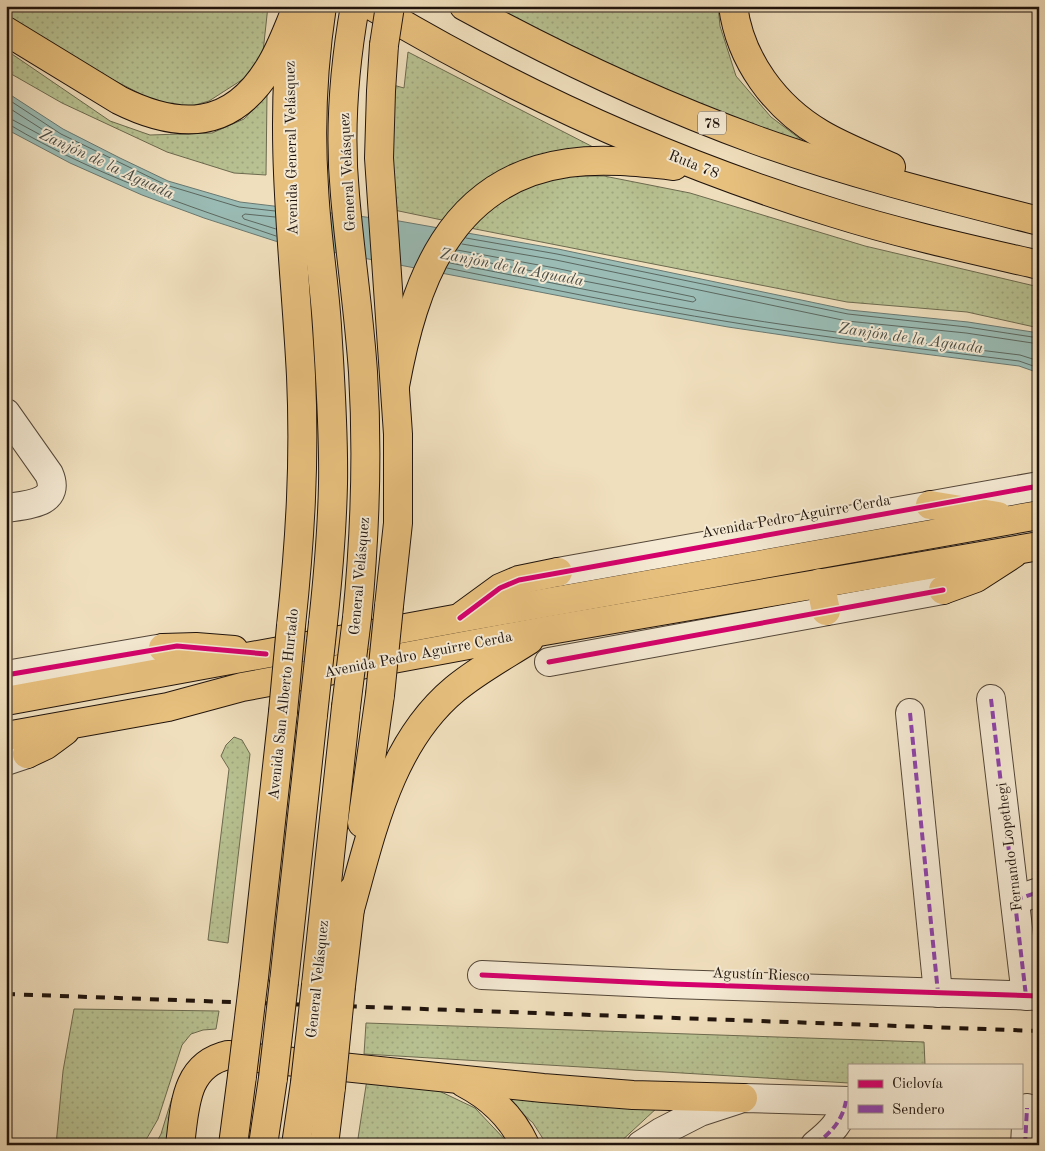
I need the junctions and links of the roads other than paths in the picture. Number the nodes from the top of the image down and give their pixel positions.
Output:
1 (322, 6) edge
2 (372, 6) edge
3 (390, 6) edge
4 (464, 6) edge
5 (733, 6) edge
6 (295, 9) edge
7 (354, 15) edge
8 (6, 31) edge
9 (715, 173) junction
10 (301, 184) junction
11 (974, 205) junction
12 (1039, 220) edge
13 (293, 261) joint
14 (1039, 265) edge
15 (395, 386) junction
16 (6, 413) edge
17 (1039, 486) edge
18 (930, 505) junction
19 (6, 508) edge
20 (1028, 517) edge
21 (1030, 547) edge
22 (558, 572) joint
23 (820, 583) junction
24 (944, 590) joint
25 (826, 611) junction
26 (460, 618) junction
27 (544, 630) junction
28 (163, 648) joint
29 (266, 654) junction
30 (550, 662) dead end
31 (6, 675) edge
32 (991, 699) dead end
33 (6, 701) edge
34 (910, 713) dead end
35 (72, 725) junction
36 (6, 736) edge
37 (17, 758) edge
38 (1027, 896) edge
39 (350, 909) junction
40 (482, 975) dead end
41 (328, 986) junction
42 (938, 992) junction
43 (1033, 996) edge
44 (458, 1080) junction
45 (318, 1085) junction
46 (743, 1098) junction
47 (847, 1101) edge
48 (1029, 1108) edge
49 (180, 1145) edge
50 (233, 1145) edge
51 (263, 1145) edge
52 (296, 1145) edge
53 (324, 1145) edge
54 (525, 1145) edge
55 (641, 1145) edge
56 (815, 1145) edge
57 (1026, 1145) edge

1 - 10 main road, General Velásquez
2 - 9 main road, Ruta 78
3 - 15 main road, bridge
4 - 11 main road, 78
5 - 11 main road
6 - 8 main road
6 - 10 main road, Avenida General Velásquez
7 - 41 main road, General Velásquez, bridge
9 - 14 main road, Ruta 78
9 - 15 main road
10 - 13 main road, Avenida General Velásquez
10 - 51 main road, General Velásquez, bridge
11 - 12 main road, 78
13 - 50 main road, Avenida San Alberto Hurtado, bridge
15 - 39 main road, bridge
16 - 19 street
17 - 18 street, Avenida Pedro Aguirre Cerda
18 - 20 main road
18 - 22 street, Avenida Pedro Aguirre Cerda
20 - 26 main road, Avenida Pedro Aguirre Cerda
21 - 23 main road, Avenida Pedro Aguirre Cerda
21 - 24 main road
22 - 26 main road
23 - 25 main road
23 - 27 main road, Avenida Pedro Aguirre Cerda
24 - 25 street
25 - 30 street
26 - 29 main road, Avenida Pedro Aguirre Cerda
27 - 35 main road, Avenida Pedro Aguirre Cerda
27 - 39 main road
28 - 29 main road
28 - 31 street
29 - 33 main road, Avenida Pedro Aguirre Cerda
32 - 38 street, Fernando Lopethegi
34 - 42 street
35 - 36 main road, Avenida Pedro Aguirre Cerda
35 - 37 main road
38 - 43 street, Fernando Lopethegi
39 - 41 main road
40 - 42 street, Agustín Riesco
41 - 45 main road, General Velásquez, bridge
42 - 43 street, Agustín Riesco
44 - 46 main road
44 - 49 main road
44 - 54 main road
45 - 52 main road, General Velásquez
45 - 53 main road
46 - 47 street
46 - 55 street
47 - 56 street
48 - 57 street

